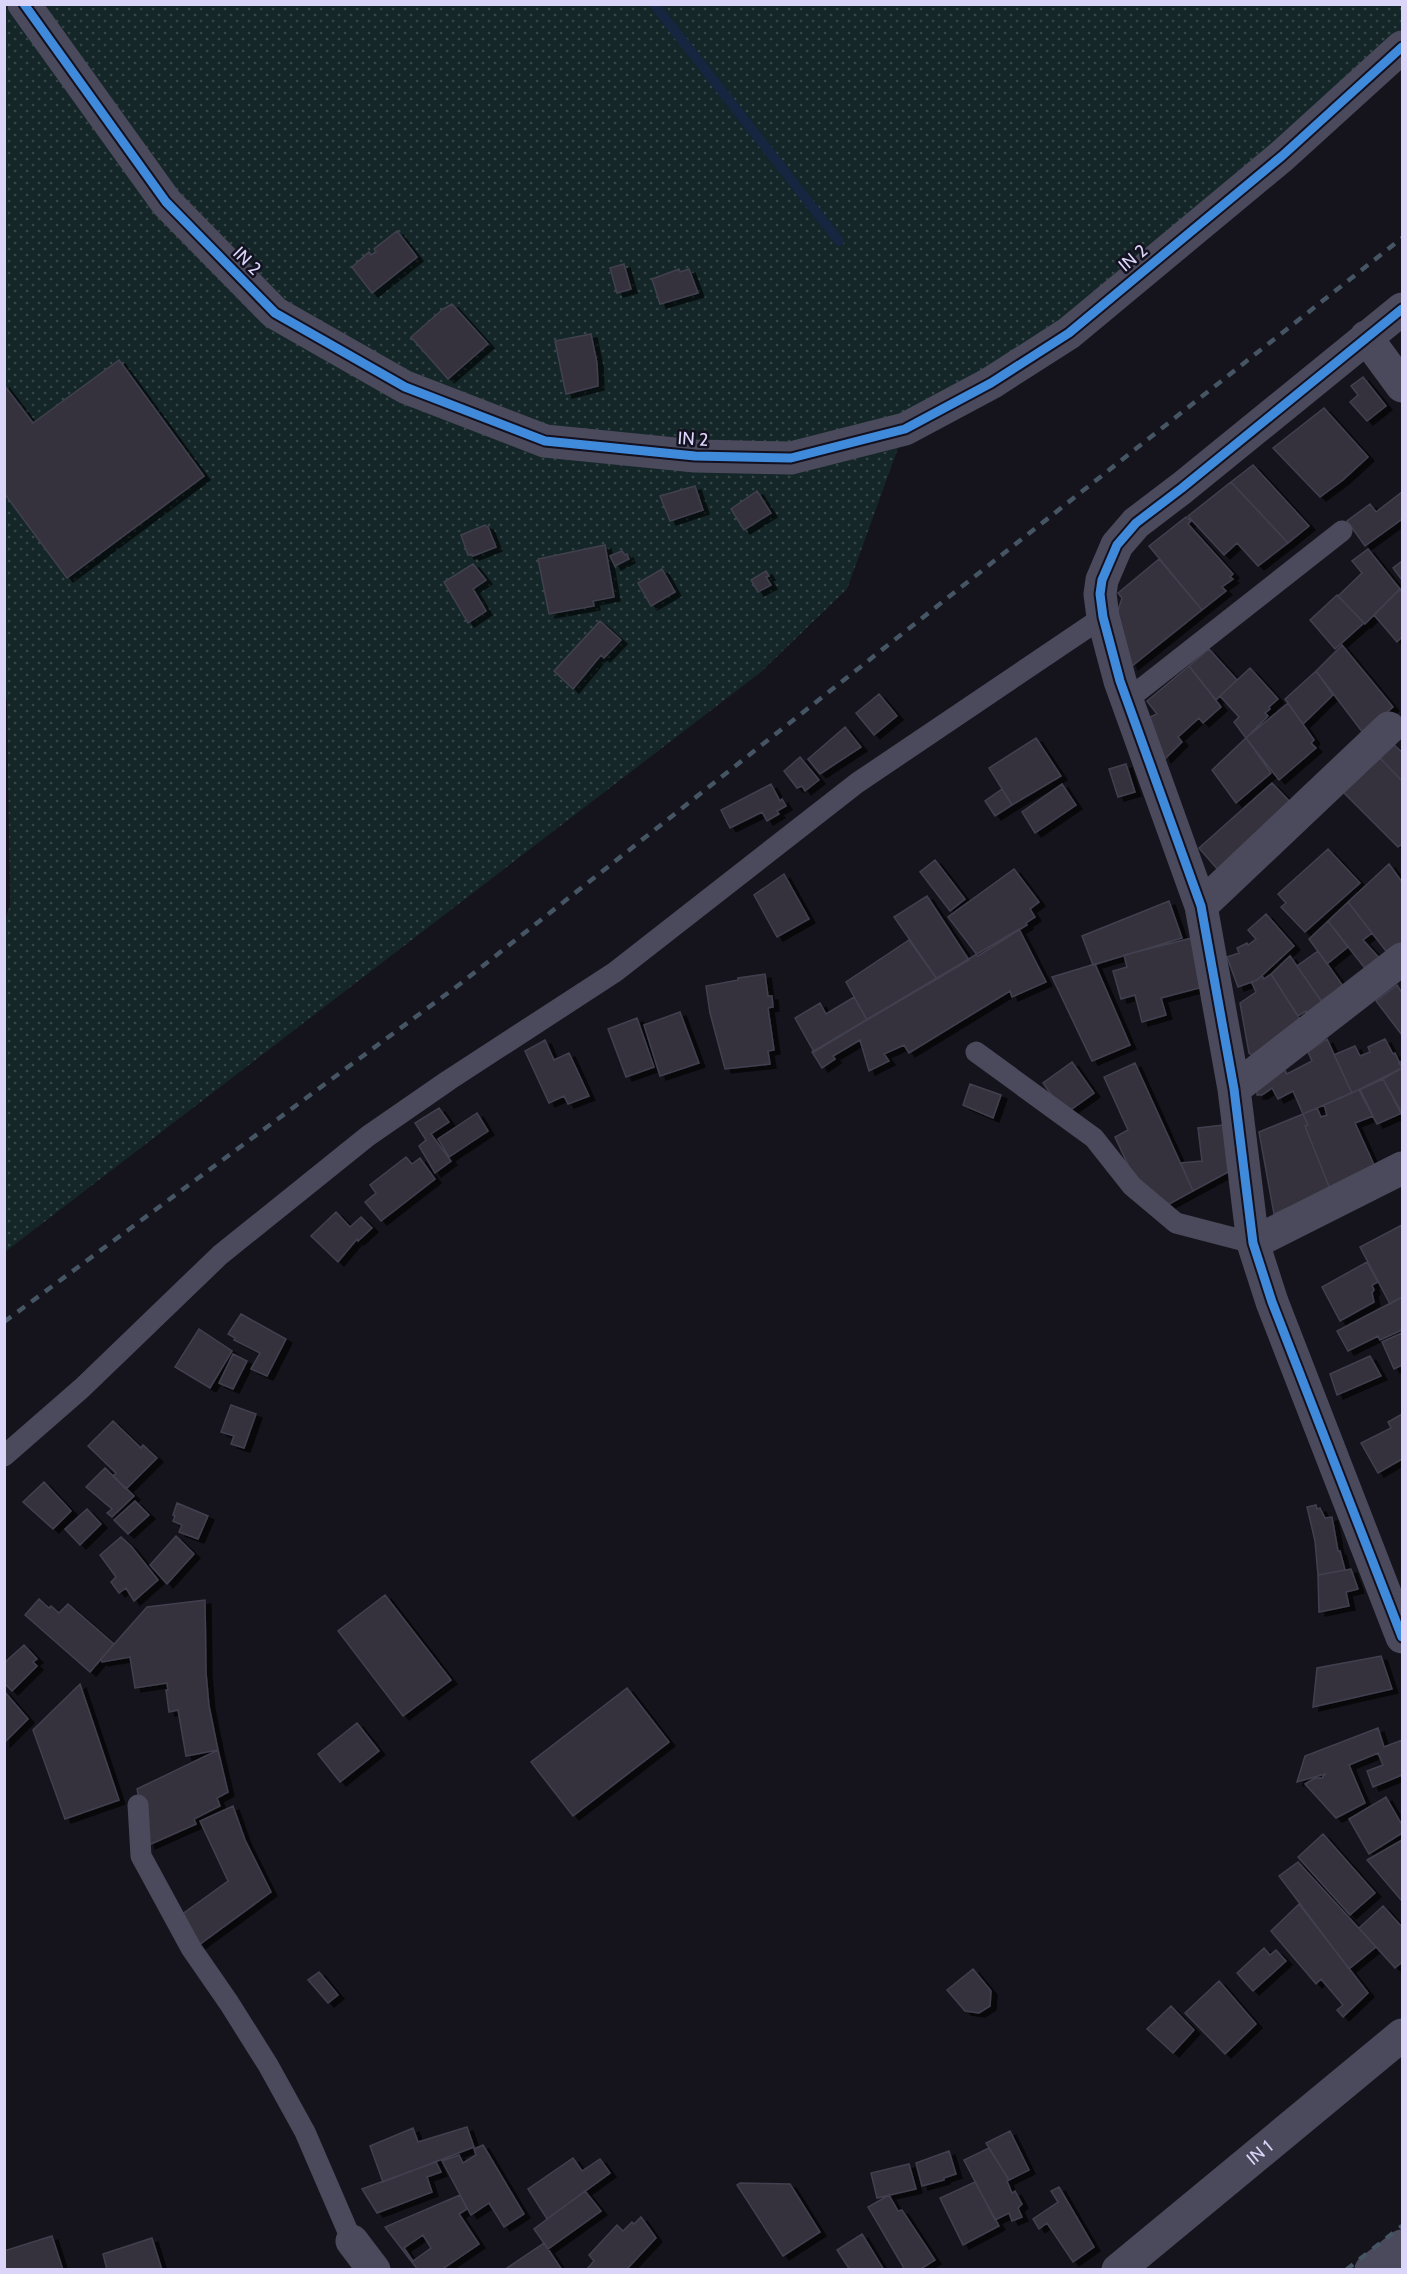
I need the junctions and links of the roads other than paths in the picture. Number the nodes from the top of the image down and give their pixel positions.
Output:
1 (24, 4) edge
2 (1402, 47) edge
3 (1402, 309) edge
4 (1365, 337) junction
5 (1402, 386) edge
6 (1342, 531) dead end
7 (1103, 617) junction
8 (1127, 700) junction
9 (1389, 728) dead end
10 (1201, 906) junction
11 (1402, 959) edge
12 (976, 1052) dead end
13 (1234, 1089) junction
14 (1402, 1168) edge
15 (1253, 1243) junction
16 (4, 1456) edge
17 (1402, 1637) edge
18 (138, 1804) dead end
19 (1402, 2035) edge
20 (352, 2241) joint
21 (1402, 2246) edge
22 (374, 2270) edge
23 (1118, 2270) edge
24 (1371, 2270) edge

1 - 2 street, IN 2
3 - 4 street
4 - 5 street
4 - 7 street
6 - 8 lane
7 - 8 street
7 - 16 lane
8 - 10 street
9 - 10 street
10 - 13 street
11 - 13 street
12 - 15 lane
13 - 15 street
14 - 15 street
15 - 17 street
18 - 20 lane
19 - 23 street, IN 1
20 - 22 street
21 - 24 street

